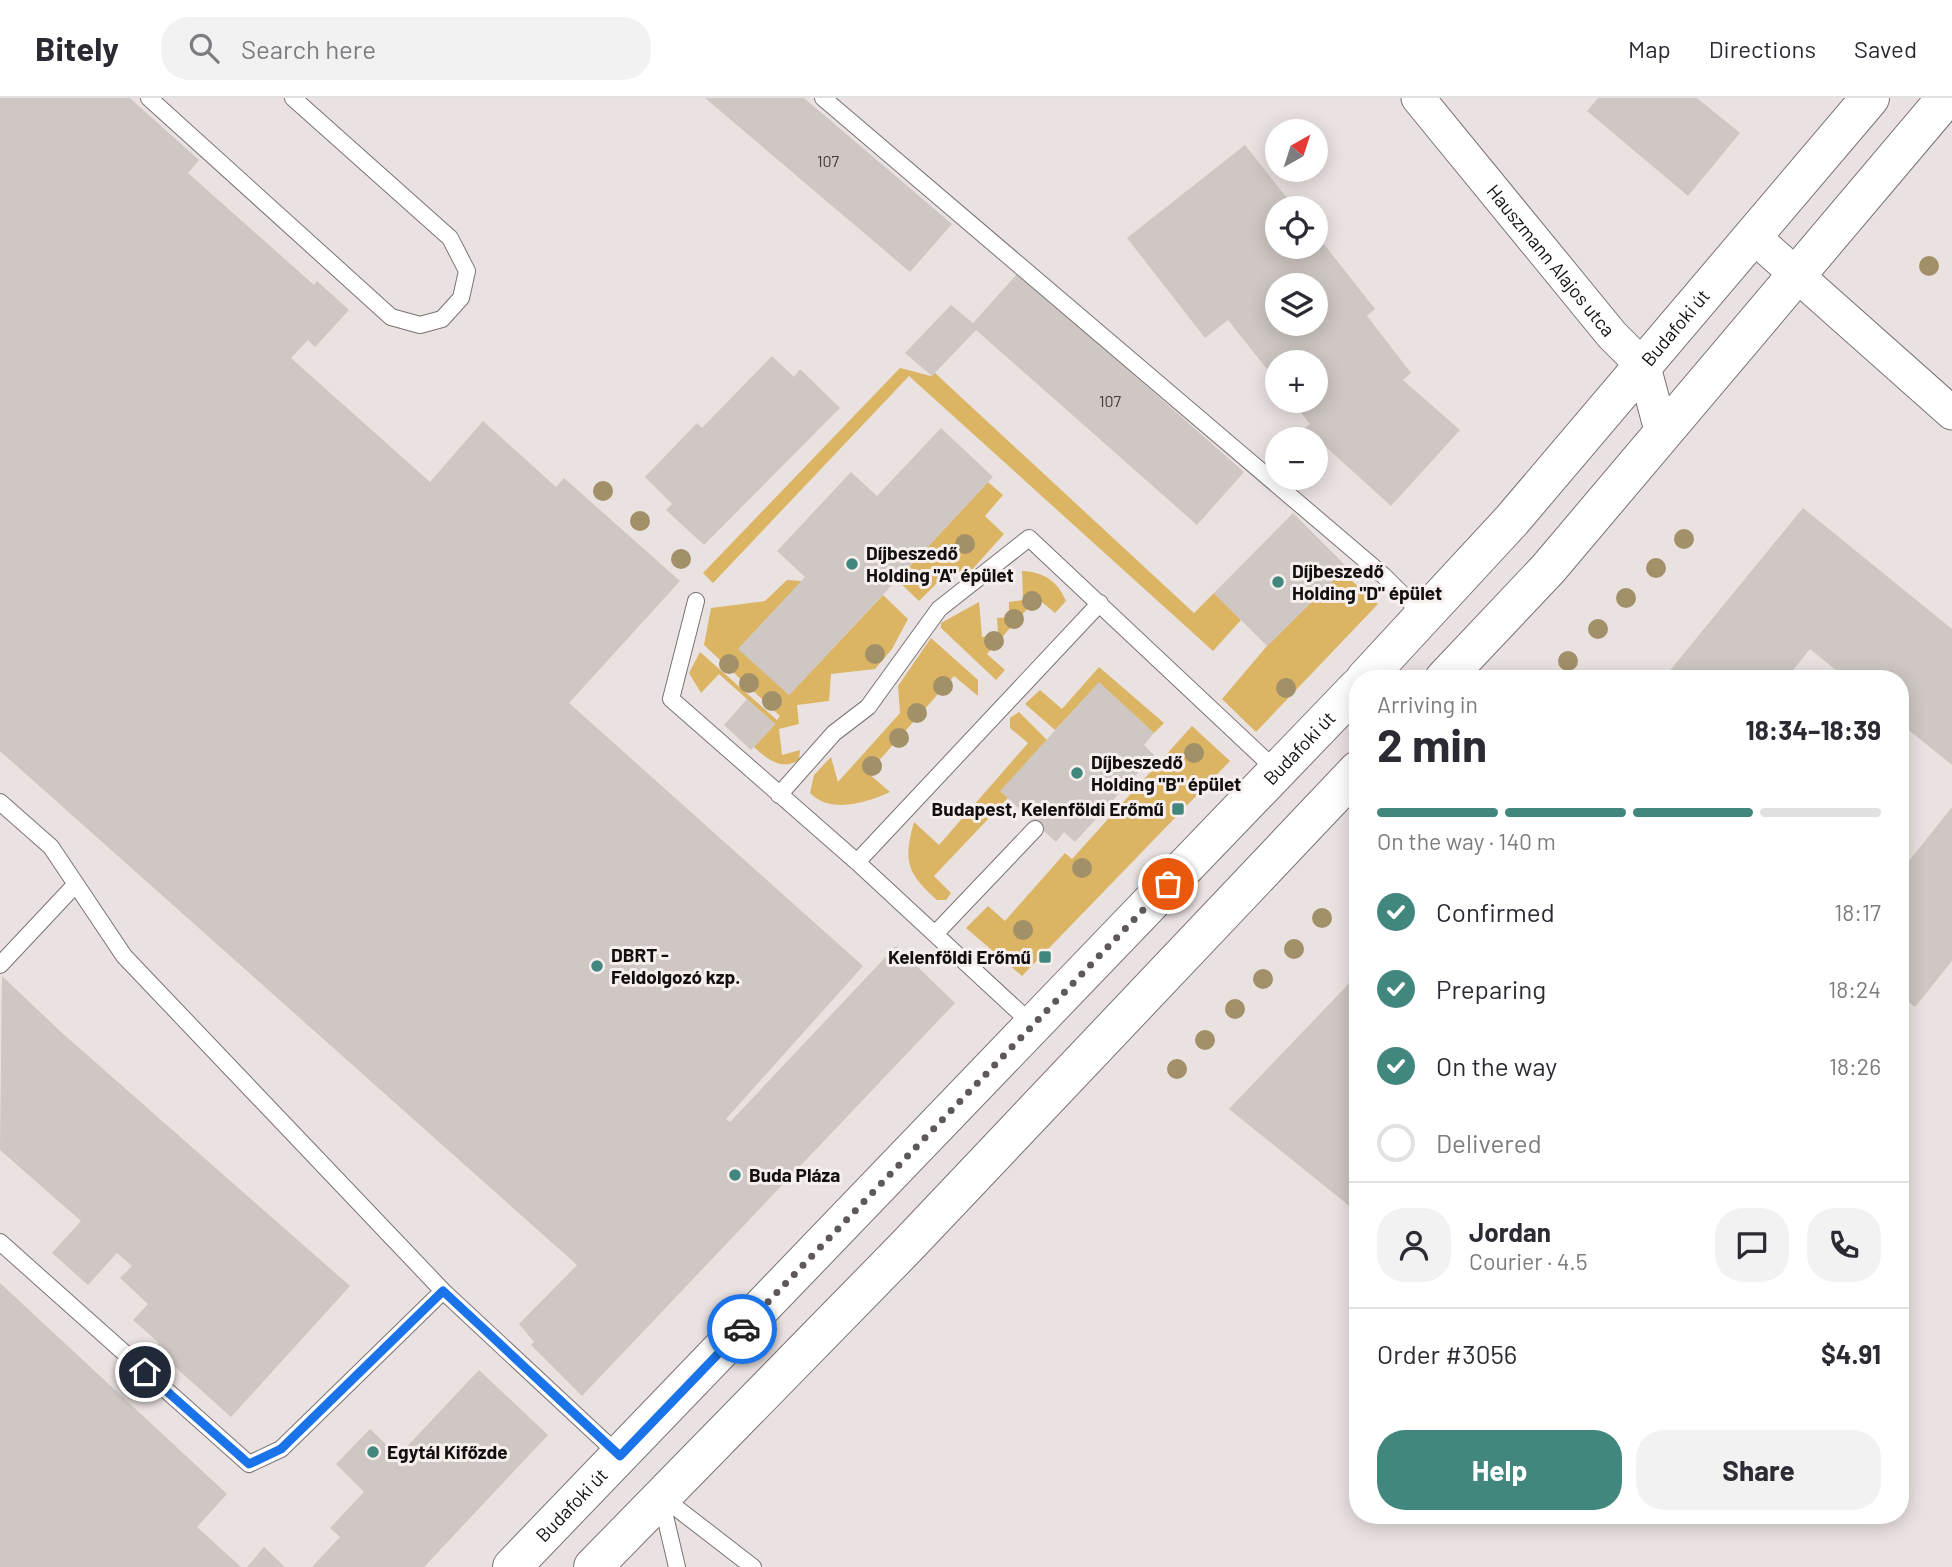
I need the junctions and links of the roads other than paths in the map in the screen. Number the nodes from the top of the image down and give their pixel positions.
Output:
1 (149, 98) edge
2 (293, 98) edge
3 (823, 98) edge
4 (1418, 98) edge
5 (1870, 98) edge
6 (1946, 98) edge
7 (1754, 237) junction
8 (1797, 276) junction
9 (1644, 367) junction
10 (1952, 412) edge
11 (1662, 434) junction
12 (696, 601) dead end
13 (1100, 603) junction
14 (1424, 616) junction
15 (1374, 670) edge
16 (1453, 670) edge
17 (1349, 696) edge
18 (1277, 771) junction
19 (1349, 779) edge
20 (779, 795) junction
21 (0, 802) edge
22 (1035, 829) dead end
23 (857, 862) junction
24 (76, 884) junction
25 (936, 933) junction
26 (0, 965) edge
27 (1033, 1025) junction
28 (0, 1242) edge
29 (443, 1291) junction
30 (620, 1456) junction
31 (661, 1496) junction
32 (743, 1564) edge
33 (512, 1567) edge
34 (593, 1567) edge
35 (677, 1567) edge

1 - 2 lane
3 - 14 lane
4 - 9 street, Hauszmann Alajos utca
5 - 7 main road, Budafoki út
6 - 8 main road
7 - 8 street
7 - 9 main road, Budafoki út
8 - 10 street
8 - 11 main road
9 - 11 street, Hauszmann Alajos utca
9 - 14 main road, Budafoki út
11 - 16 main road
12 - 20 lane
13 - 18 lane
13 - 20 lane
13 - 23 lane
14 - 15 main road, Budafoki út
17 - 18 main road, Budafoki út
18 - 27 main road, Budafoki út
19 - 31 main road
20 - 23 lane
21 - 24 lane
22 - 25 lane
23 - 25 lane
24 - 26 lane
24 - 29 lane
25 - 27 lane
27 - 30 main road, Budafoki út
28 - 29 lane
29 - 30 lane
30 - 31 main road
30 - 33 main road, Budafoki út
31 - 32 lane
31 - 34 main road
31 - 35 lane

